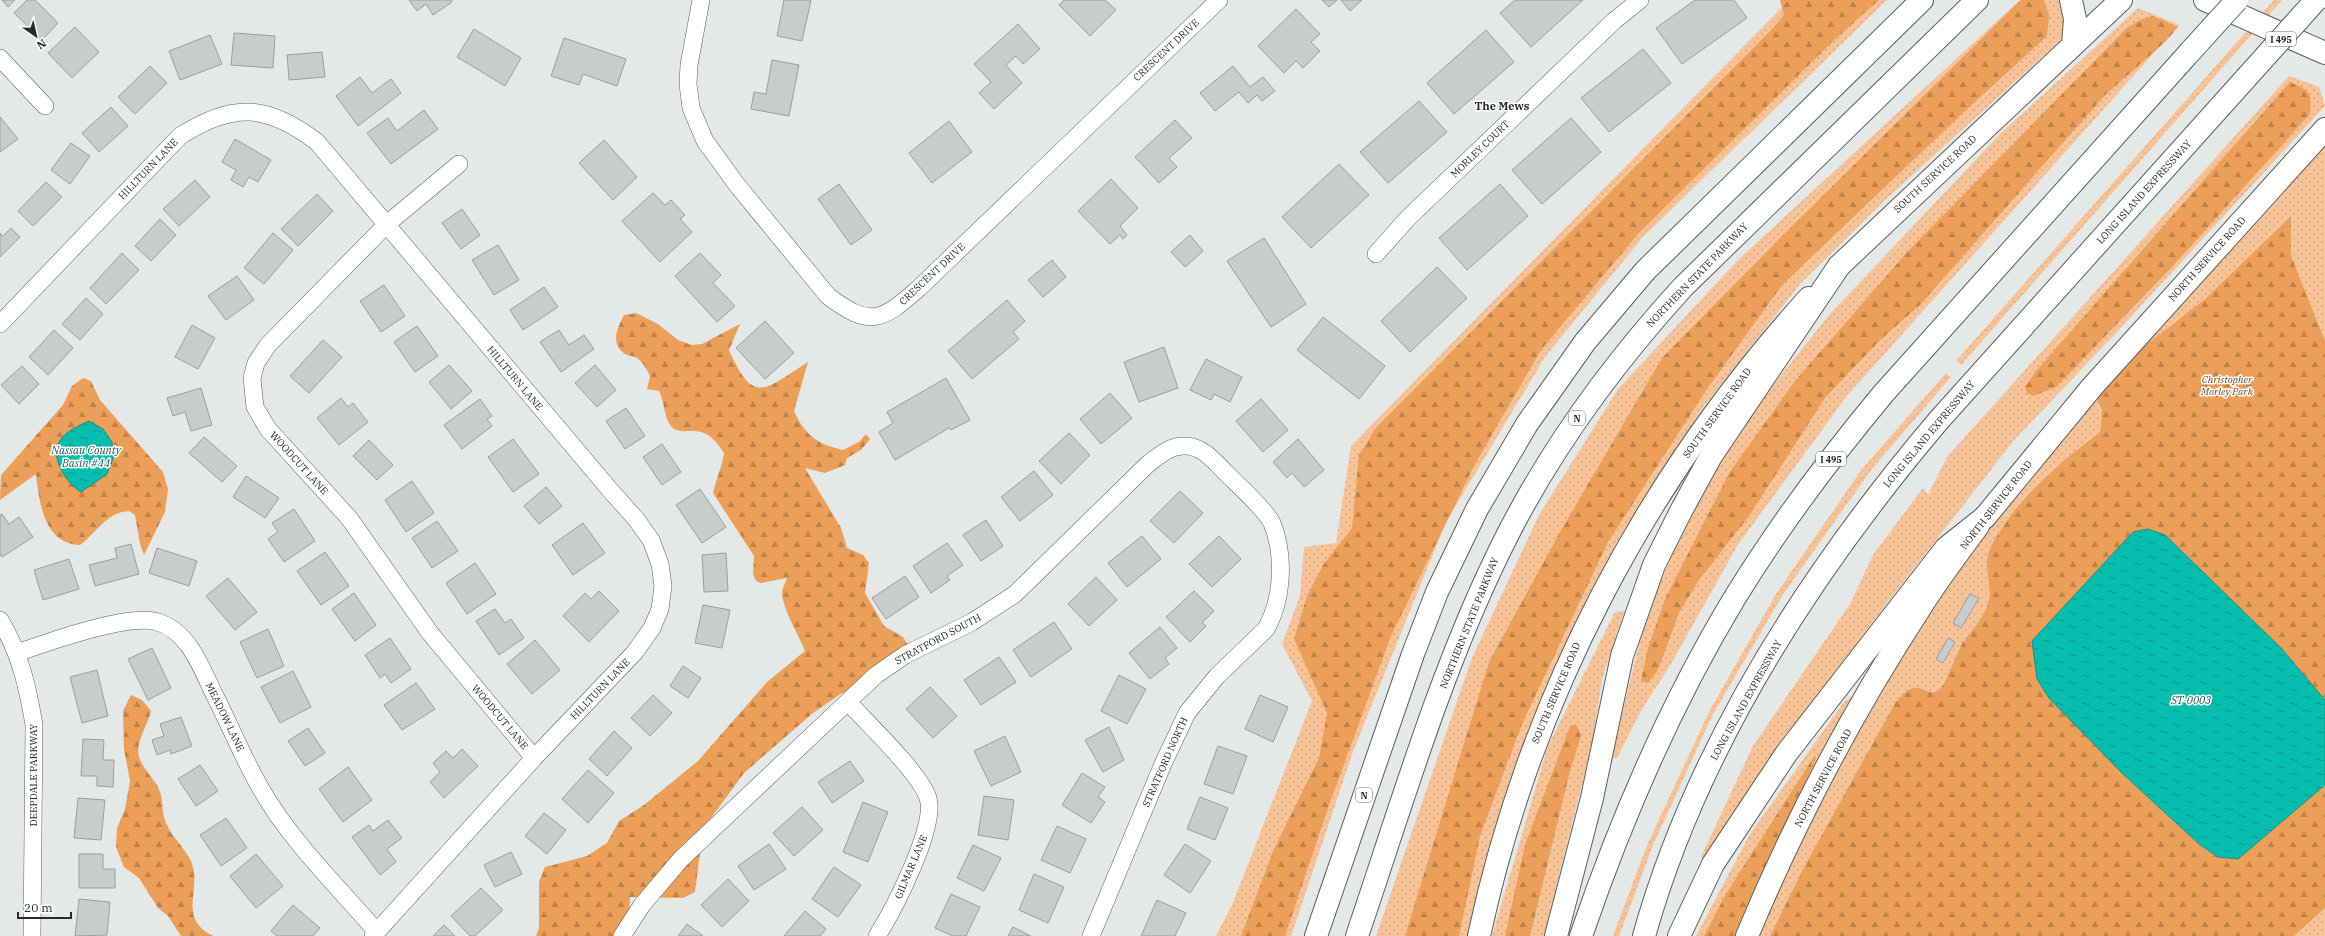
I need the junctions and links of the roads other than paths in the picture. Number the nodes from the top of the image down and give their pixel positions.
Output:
1 (701, 0) edge
2 (1218, 0) edge
3 (1640, 0) edge
4 (2071, 0) edge
5 (2121, 0) edge
6 (2205, 0) edge
7 (2237, 0) edge
8 (2316, 0) edge
9 (1920, 2) edge
10 (1972, 5) edge
11 (2073, 45) junction
12 (2325, 53) edge
13 (0, 58) edge
14 (45, 106) dead end
15 (2325, 129) edge
16 (459, 164) dead end
17 (387, 224) junction
18 (1376, 254) dead end
19 (1839, 266) junction
20 (0, 324) edge
21 (1186, 445) joint
22 (1985, 517) junction
23 (0, 620) edge
24 (17, 653) junction
25 (848, 702) junction
26 (534, 758) junction
27 (375, 934) edge
28 (32, 936) edge
29 (622, 936) edge
30 (876, 936) edge
31 (1092, 936) edge
32 (1316, 936) edge
33 (1357, 936) edge
34 (1479, 936) edge
35 (1556, 936) edge
36 (1581, 936) edge
37 (1644, 936) edge
38 (1679, 936) edge
39 (1747, 936) edge

1 - 2 street, CRESCENT DRIVE
3 - 18 street, MORLEY COURT
4 - 11 main road
5 - 11 main road, SOUTH SERVICE ROAD
6 - 12 main road
7 - 36 main road, I 495, bridge
8 - 37 main road, LONG ISLAND EXPRESSWAY / I 495, bridge
9 - 32 main road, N
10 - 33 main road, NORTHERN STATE PARKWAY / N
11 - 19 main road, SOUTH SERVICE ROAD
13 - 14 street
15 - 22 main road, NORTH SERVICE ROAD
16 - 17 street, WOODCUT LANE
17 - 20 street, HILLTURN LANE
17 - 26 street, HILLTURN LANE
17 - 26 street, WOODCUT LANE
19 - 34 main road, SOUTH SERVICE ROAD
19 - 35 main road
21 - 25 street, STRATFORD SOUTH
21 - 31 street, STRATFORD NORTH
22 - 38 main road
22 - 39 main road, NORTH SERVICE ROAD
23 - 24 street, DEEPDALE PARKWAY
24 - 27 street, MEADOW LANE
24 - 28 street, DEEPDALE PARKWAY
25 - 29 street, STRATFORD SOUTH
25 - 30 street, GILMAR LANE
26 - 27 street, HILLTURN LANE

